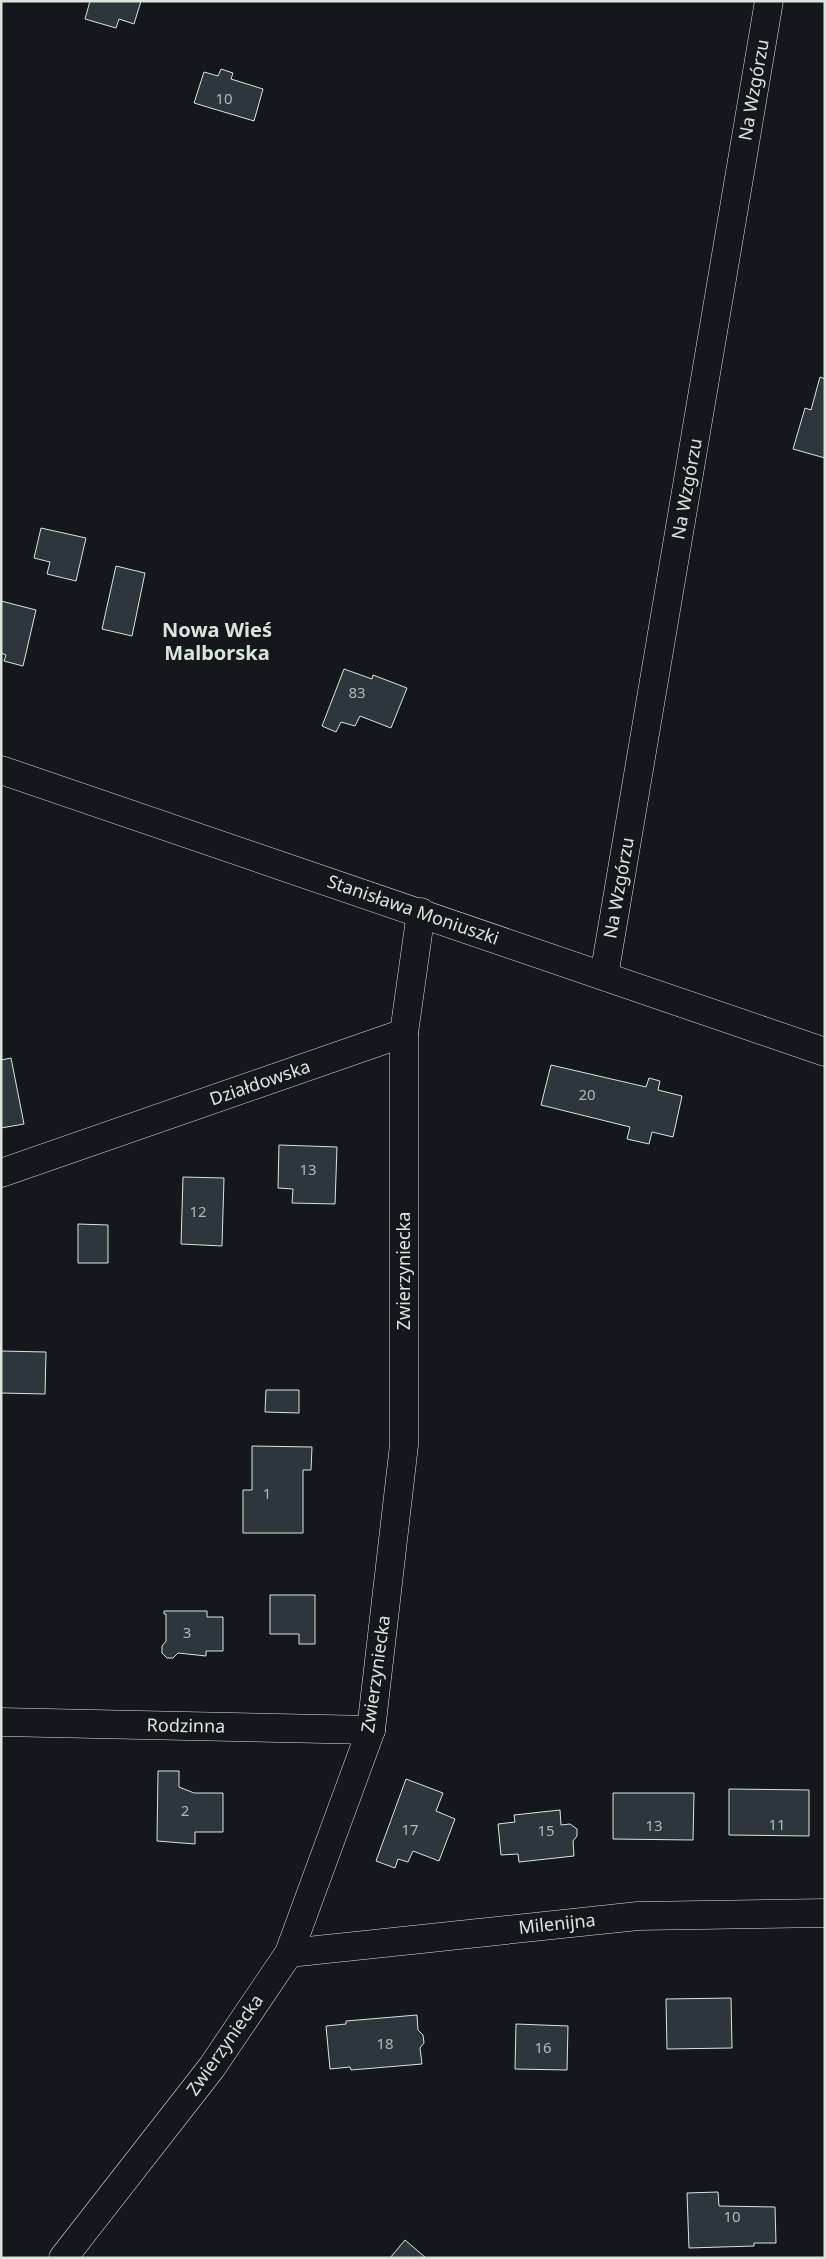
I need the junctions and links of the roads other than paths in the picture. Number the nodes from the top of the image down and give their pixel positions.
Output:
1 (769, 1) edge
2 (1, 770) edge
3 (421, 912) junction
4 (604, 976) junction
5 (404, 1033) junction
6 (825, 1052) edge
7 (1, 1173) edge
8 (1, 1722) edge
9 (371, 1730) junction
10 (825, 1912) edge
11 (289, 1953) junction
12 (63, 2258) edge

1 - 4 street, Na Wzgórzu
2 - 3 street, Stanisława Moniuszki
3 - 4 street, Stanisława Moniuszki
3 - 5 street
4 - 6 street, Stanisława Moniuszki
5 - 7 street, Działdowska
5 - 9 street, Zwierzyniecka
8 - 9 street, Rodzinna
9 - 11 street, Zwierzyniecka
10 - 11 street, Milenijna
11 - 12 street, Zwierzyniecka

